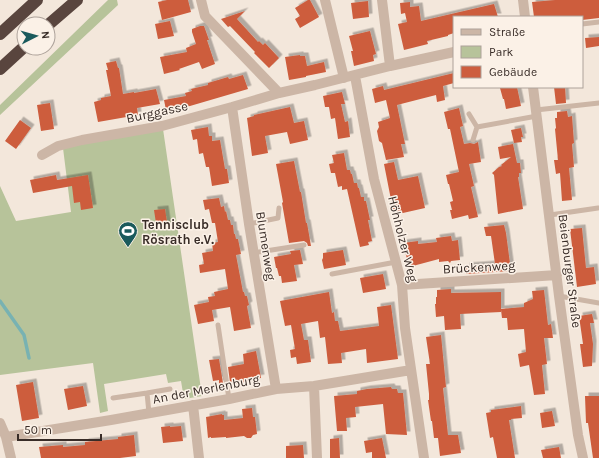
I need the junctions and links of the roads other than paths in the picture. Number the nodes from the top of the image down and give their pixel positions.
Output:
1 (37, 0) edge
2 (77, 0) edge
3 (201, 0) edge
4 (325, 0) edge
5 (382, 0) edge
6 (523, 0) edge
7 (525, 16) edge
8 (56, 18) edge
9 (599, 22) edge
10 (583, 24) edge
11 (0, 34) edge
12 (453, 52) edge
13 (16, 54) edge
14 (390, 66) junction
15 (0, 69) edge
16 (355, 76) junction
17 (344, 78) junction
18 (533, 88) edge
19 (279, 93) junction
20 (599, 103) edge
21 (232, 107) junction
22 (536, 113) junction
23 (468, 114) dead end
24 (477, 127) junction
25 (473, 140) dead end
26 (42, 155) dead end
27 (279, 208) dead end
28 (598, 208) dead end
29 (550, 215) junction
30 (248, 224) junction
31 (304, 245) dead end
32 (253, 253) junction
33 (396, 262) junction
34 (332, 274) dead end
35 (557, 275) junction
36 (402, 285) junction
37 (559, 296) junction
38 (599, 303) edge
39 (218, 325) dead end
40 (411, 370) junction
41 (314, 386) junction
42 (170, 389) dead end
43 (276, 389) junction
44 (146, 393) junction
45 (113, 398) dead end
46 (229, 399) junction
47 (193, 405) junction
48 (149, 413) junction
49 (0, 423) edge
50 (6, 437) junction
51 (11, 458) edge
52 (199, 458) edge
53 (317, 458) edge
54 (424, 458) edge
55 (583, 458) edge

1 - 11 highway
2 - 8 highway
3 - 19 street
4 - 17 street
5 - 14 street
6 - 7 street
9 - 10 lane
12 - 14 street, Burggasse
13 - 15 highway
14 - 16 street, Burggasse
16 - 17 street, Burggasse
16 - 33 street, Höhholzer Weg
17 - 19 street, Burggasse
18 - 22 street, Beienburger Straße
19 - 21 street, Burggasse
20 - 22 lane
21 - 26 street, Burggasse
21 - 30 street, Blumenweg
22 - 24 lane
22 - 29 street, Beienburger Straße
23 - 24 lane
24 - 25 lane
27 - 30 lane
28 - 29 lane
29 - 35 street, Beienburger Straße
30 - 32 street, Blumenweg
31 - 32 lane
32 - 43 street, Blumenweg
33 - 34 lane
33 - 36 street, Höhholzer Weg
35 - 36 street, Brückenweg
35 - 37 street, Beienburger Straße
36 - 40 street, Höhholzer Weg
37 - 38 lane
37 - 55 street, Beienburger Straße
39 - 46 lane
40 - 41 street, An der Merlenburg
40 - 54 street, Höhholzer Weg
41 - 43 street, An der Merlenburg
41 - 53 street
42 - 44 lane
43 - 46 street, An der Merlenburg
44 - 45 lane
44 - 48 lane
46 - 47 street, An der Merlenburg
47 - 48 street, An der Merlenburg
47 - 52 street
48 - 50 street, An der Merlenburg
49 - 50 street
50 - 51 street

